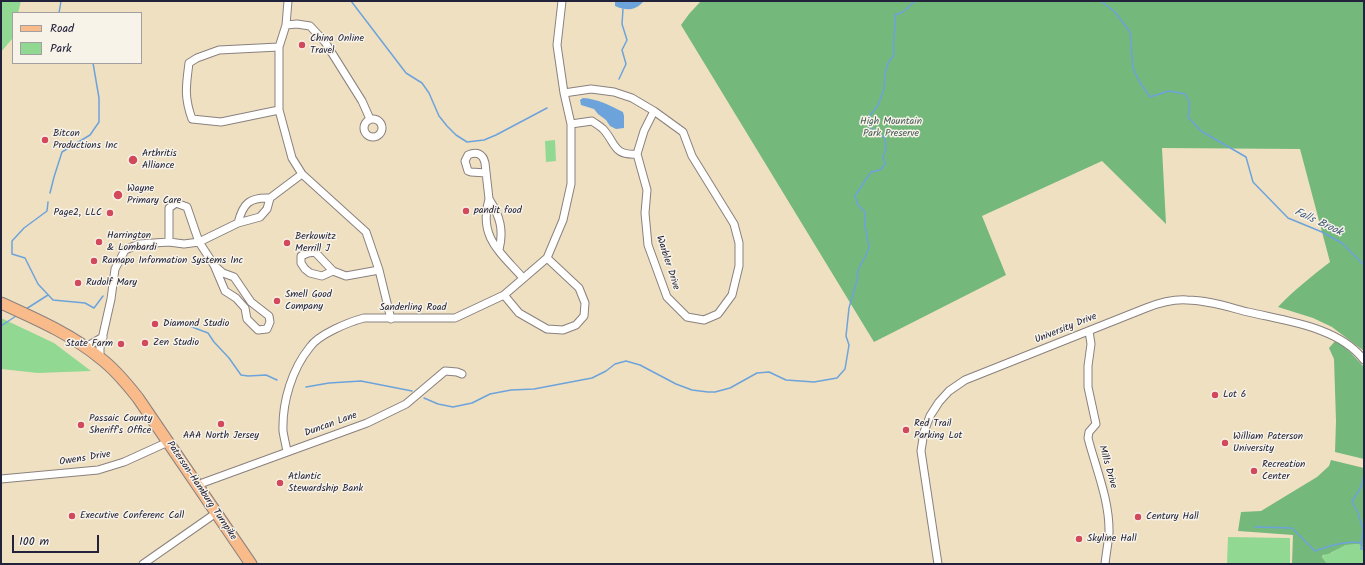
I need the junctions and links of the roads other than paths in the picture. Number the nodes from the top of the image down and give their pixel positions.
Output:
1 (288, 1) edge
2 (562, 1) edge
3 (286, 25) junction
4 (279, 47) junction
5 (564, 93) junction
6 (279, 110) junction
7 (654, 111) junction
8 (370, 119) dead end
9 (572, 124) junction
10 (637, 154) junction
11 (486, 173) dead end
12 (302, 174) junction
13 (270, 198) junction
14 (489, 199) junction
15 (238, 223) junction
16 (169, 242) junction
17 (199, 242) junction
18 (498, 250) junction
19 (547, 258) junction
20 (214, 265) junction
21 (379, 270) junction
22 (333, 271) dead end
23 (523, 278) junction
24 (504, 295) junction
25 (246, 298) junction
26 (1, 303) edge
27 (240, 303) junction
28 (391, 319) junction
29 (1089, 330) junction
30 (103, 337) junction
31 (86, 347) junction
32 (100, 357) junction
33 (1364, 360) edge
34 (462, 374) dead end
35 (168, 442) junction
36 (287, 452) junction
37 (1, 479) edge
38 (197, 485) junction
39 (216, 513) junction
40 (143, 564) edge
41 (251, 564) edge
42 (938, 564) edge
43 (1105, 564) edge

1 - 3 street
2 - 5 street, Sanderling Road
3 - 4 street
3 - 8 street
4 - 6 street
4 - 6 street
5 - 7 street, Warbler Drive
5 - 9 street, Sanderling Road
6 - 12 street
7 - 10 street
7 - 10 street, Warbler Drive
9 - 10 street
9 - 19 street, Sanderling Road
11 - 14 street
12 - 13 street
12 - 21 street
13 - 15 street
13 - 15 street
14 - 18 street
14 - 18 street
15 - 17 street
16 - 17 street
16 - 17 street
16 - 30 street
17 - 20 street
18 - 23 street
19 - 23 street, Sanderling Road
19 - 24 street
20 - 25 street
20 - 27 street
21 - 22 street
21 - 28 street
23 - 24 street, Sanderling Road
24 - 28 street, Sanderling Road
25 - 27 street
25 - 27 street
26 - 31 main road, Paterson-Hamburg Turnpike
28 - 36 street, Sanderling Road
29 - 33 street, University Drive
29 - 42 street, University Drive
29 - 43 street, Mills Drive
30 - 31 street
30 - 32 street
31 - 32 main road, Paterson-Hamburg Turnpike
32 - 35 main road, Paterson-Hamburg Turnpike
34 - 36 street, Duncan Lane
35 - 37 street, Owens Drive
35 - 38 main road, Paterson-Hamburg Turnpike
36 - 38 street, Duncan Lane
38 - 39 main road, Paterson-Hamburg Turnpike
39 - 40 street
39 - 41 main road, Paterson-Hamburg Turnpike

